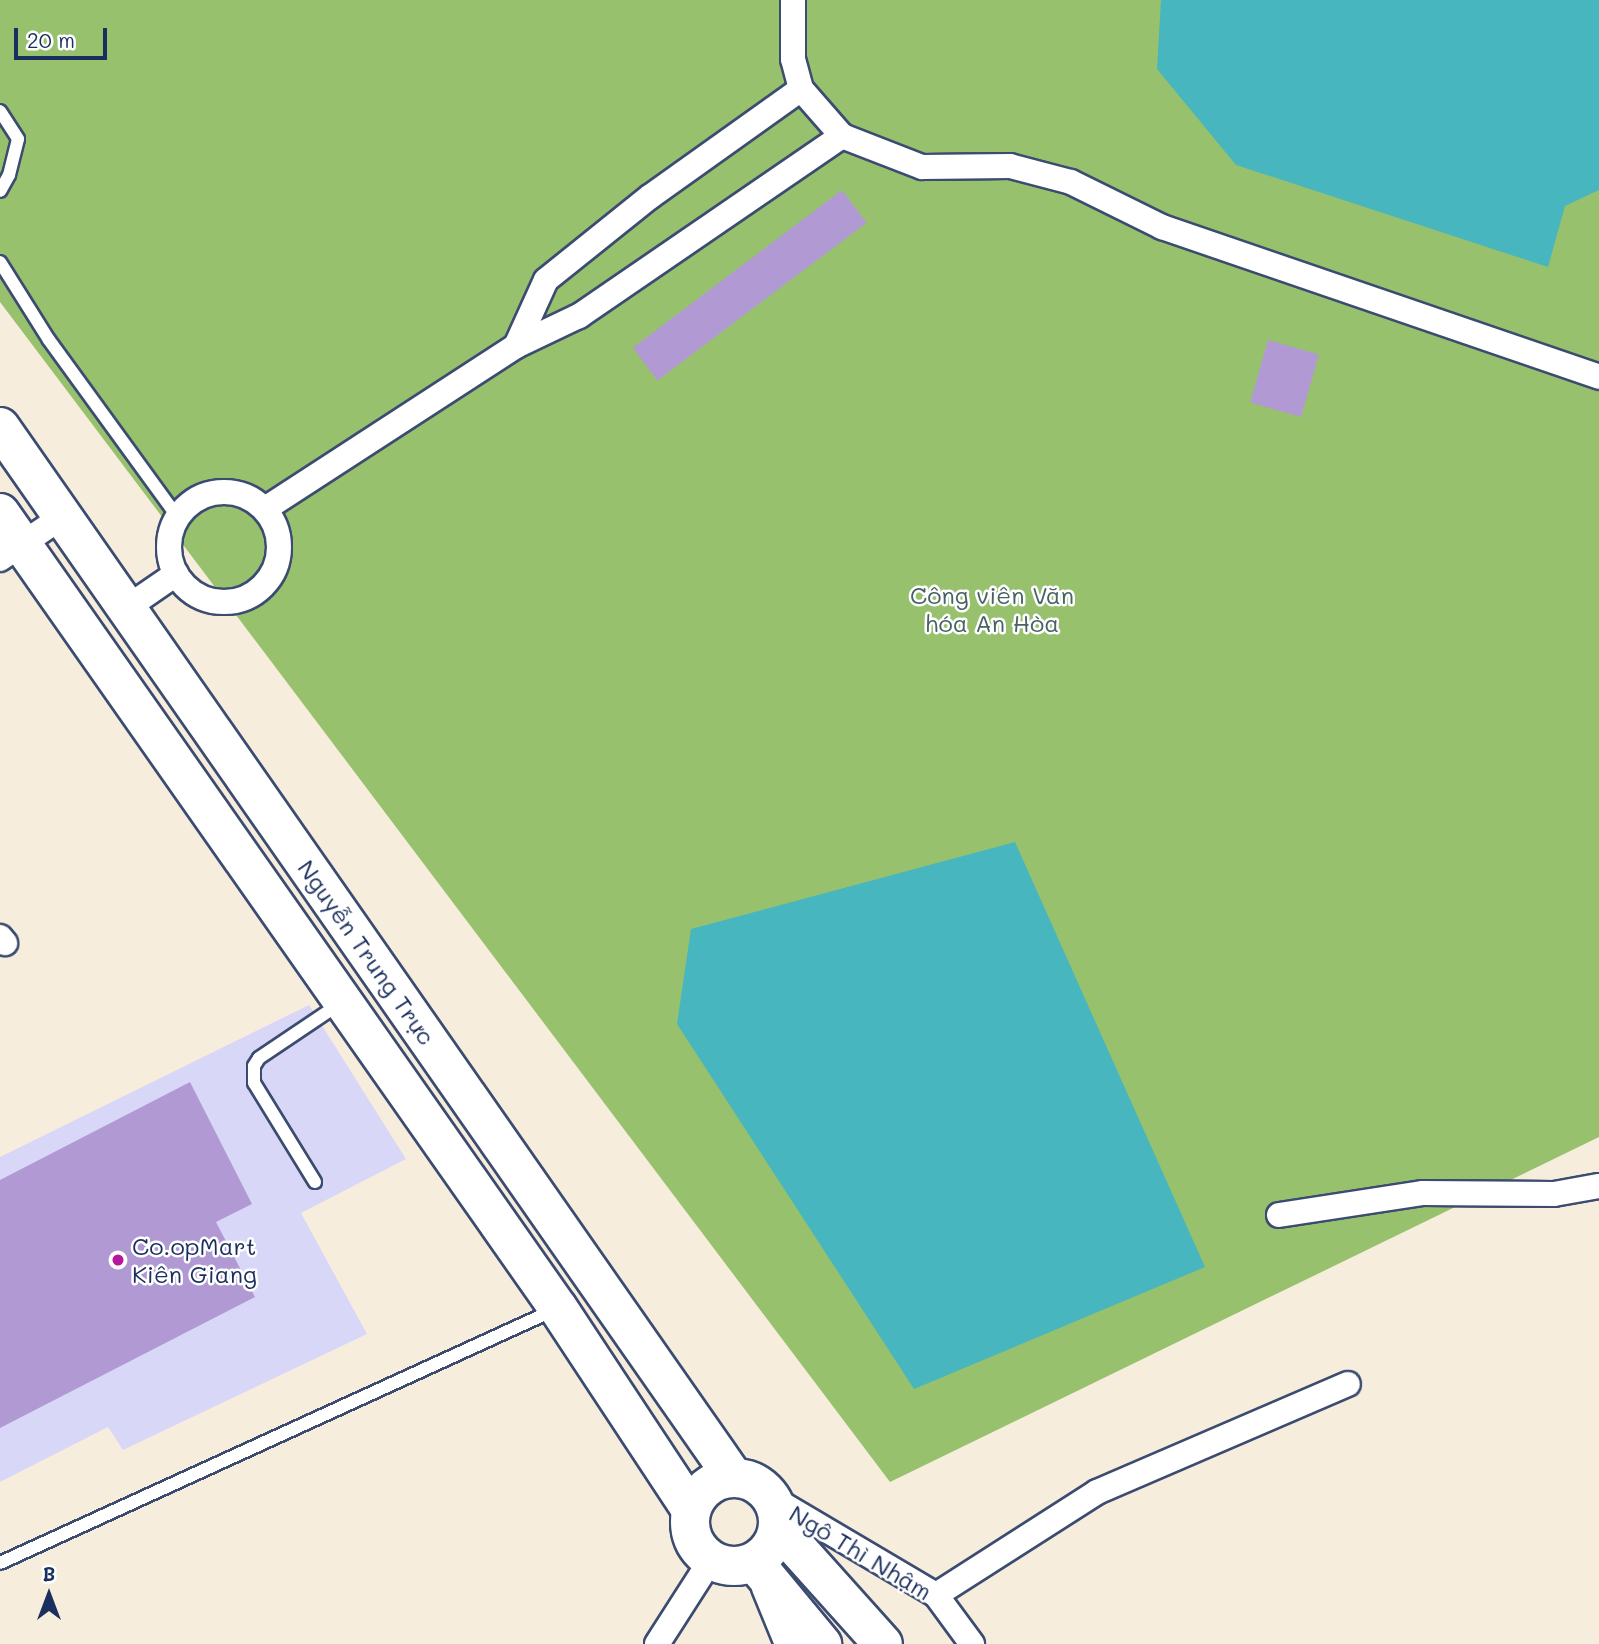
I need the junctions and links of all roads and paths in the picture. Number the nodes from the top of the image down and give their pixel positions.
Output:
1 (793, 0) edge
2 (801, 89) junction
3 (0, 111) edge
4 (842, 136) junction
5 (0, 191) edge
6 (0, 262) edge
7 (516, 346) junction
8 (1598, 383) edge
9 (0, 427) edge
10 (265, 509) junction
11 (0, 513) edge
12 (65, 515) junction
13 (177, 516) junction
14 (11, 552) edge
15 (176, 574) junction
16 (125, 609) junction
17 (85, 635) junction
18 (341, 1003) junction
19 (315, 1182) dead end
20 (1599, 1186) edge
21 (1279, 1215) dead end
22 (558, 1308) junction
23 (1349, 1384) dead end
24 (734, 1478) junction
25 (691, 1510) junction
26 (775, 1512) junction
27 (710, 1560) junction
28 (754, 1562) junction
29 (0, 1563) edge
30 (936, 1595) junction
31 (657, 1644) edge
32 (787, 1644) edge
33 (822, 1644) edge
34 (883, 1644) edge
35 (971, 1644) edge

1 - 2 street
2 - 4 street
2 - 7 street
3 - 5 lane
4 - 7 street
4 - 8 street
6 - 13 lane
7 - 10 street
9 - 12 main road, Nguyễn Trung Trực
10 - 13 street
10 - 15 street
11 - 14 main road, Nguyễn Trung Trực
12 - 14 street
12 - 16 main road, Nguyễn Trung Trực
13 - 15 street
14 - 17 main road, Nguyễn Trung Trực
15 - 16 street
16 - 17 main road
16 - 24 main road, Nguyễn Trung Trực
17 - 18 main road, Nguyễn Trung Trực
18 - 19 lane
18 - 22 main road, Nguyễn Trung Trực
20 - 21 street
22 - 25 main road, Nguyễn Trung Trực
22 - 29 lane
23 - 30 street
24 - 25 main road
24 - 26 main road
25 - 27 main road
26 - 28 main road
26 - 30 street, Ngô Thì Nhậm
26 - 34 main road
27 - 28 main road
27 - 31 street
28 - 32 street
28 - 33 main road
30 - 35 street, Ngô Thì Nhậm

